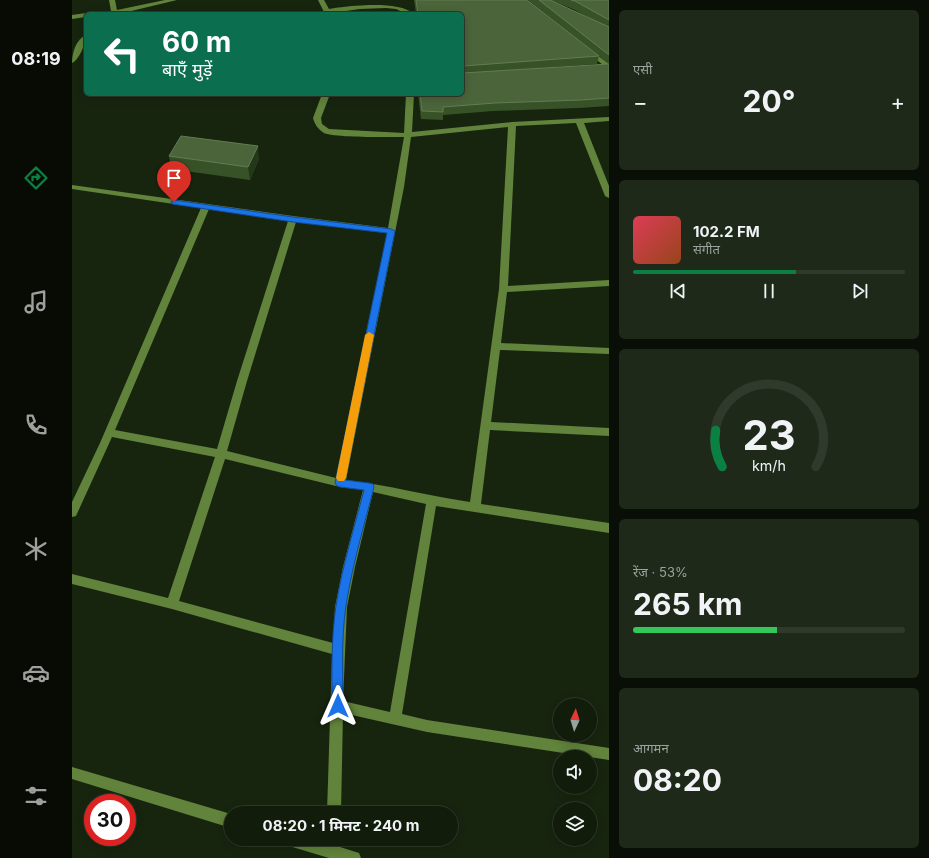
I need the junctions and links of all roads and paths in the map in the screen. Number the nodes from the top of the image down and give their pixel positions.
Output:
1 (112, 0) edge
2 (174, 0) edge
3 (321, 0) edge
4 (119, 12) edge
5 (327, 12) edge
6 (332, 12) edge
7 (410, 12) edge
8 (84, 15) edge
9 (72, 16) edge
10 (84, 40) edge
11 (584, 48) edge
12 (72, 61) edge
13 (605, 68) edge
14 (325, 96) edge
15 (410, 96) edge
16 (609, 119) edge
17 (579, 120) junction
18 (512, 124) junction
19 (408, 135) junction
20 (72, 187) edge
21 (609, 196) edge
22 (206, 207) junction
23 (293, 219) junction
24 (391, 231) junction
25 (609, 282) edge
26 (503, 289) junction
27 (495, 346) junction
28 (609, 350) edge
29 (486, 426) junction
30 (609, 432) edge
31 (110, 433) junction
32 (221, 454) junction
33 (340, 483) junction
34 (369, 487) junction
35 (432, 501) junction
36 (475, 507) junction
37 (72, 513) edge
38 (609, 528) edge
39 (72, 579) edge
40 (172, 604) junction
41 (338, 650) junction
42 (338, 706) junction
43 (395, 719) junction
44 (609, 754) edge
45 (72, 773) edge
46 (334, 806) edge
47 (224, 819) edge
48 (311, 846) edge
49 (333, 846) edge
50 (333, 853) junction
51 (354, 858) edge

1 - 4 street
2 - 4 street
3 - 5 street
6 - 7 street
8 - 9 street
10 - 12 street
11 - 13 street
14 - 19 street
15 - 19 street
16 - 17 street
17 - 18 street
17 - 21 street
18 - 19 street
18 - 26 street
19 - 24 street
20 - 22 street
22 - 23 street
22 - 31 street
23 - 24 street
23 - 32 street
24 - 33 street
25 - 26 street
26 - 27 street
27 - 28 street
27 - 29 street
29 - 30 street
29 - 36 street
31 - 32 street
31 - 37 street
32 - 33 street
32 - 40 street
33 - 34 street
34 - 35 street
34 - 41 street
35 - 36 street
35 - 43 street
36 - 38 street
39 - 40 street
40 - 41 street
41 - 42 street
42 - 43 street
42 - 46 street
43 - 44 street
45 - 47 street
48 - 50 street
49 - 50 street
50 - 51 street

